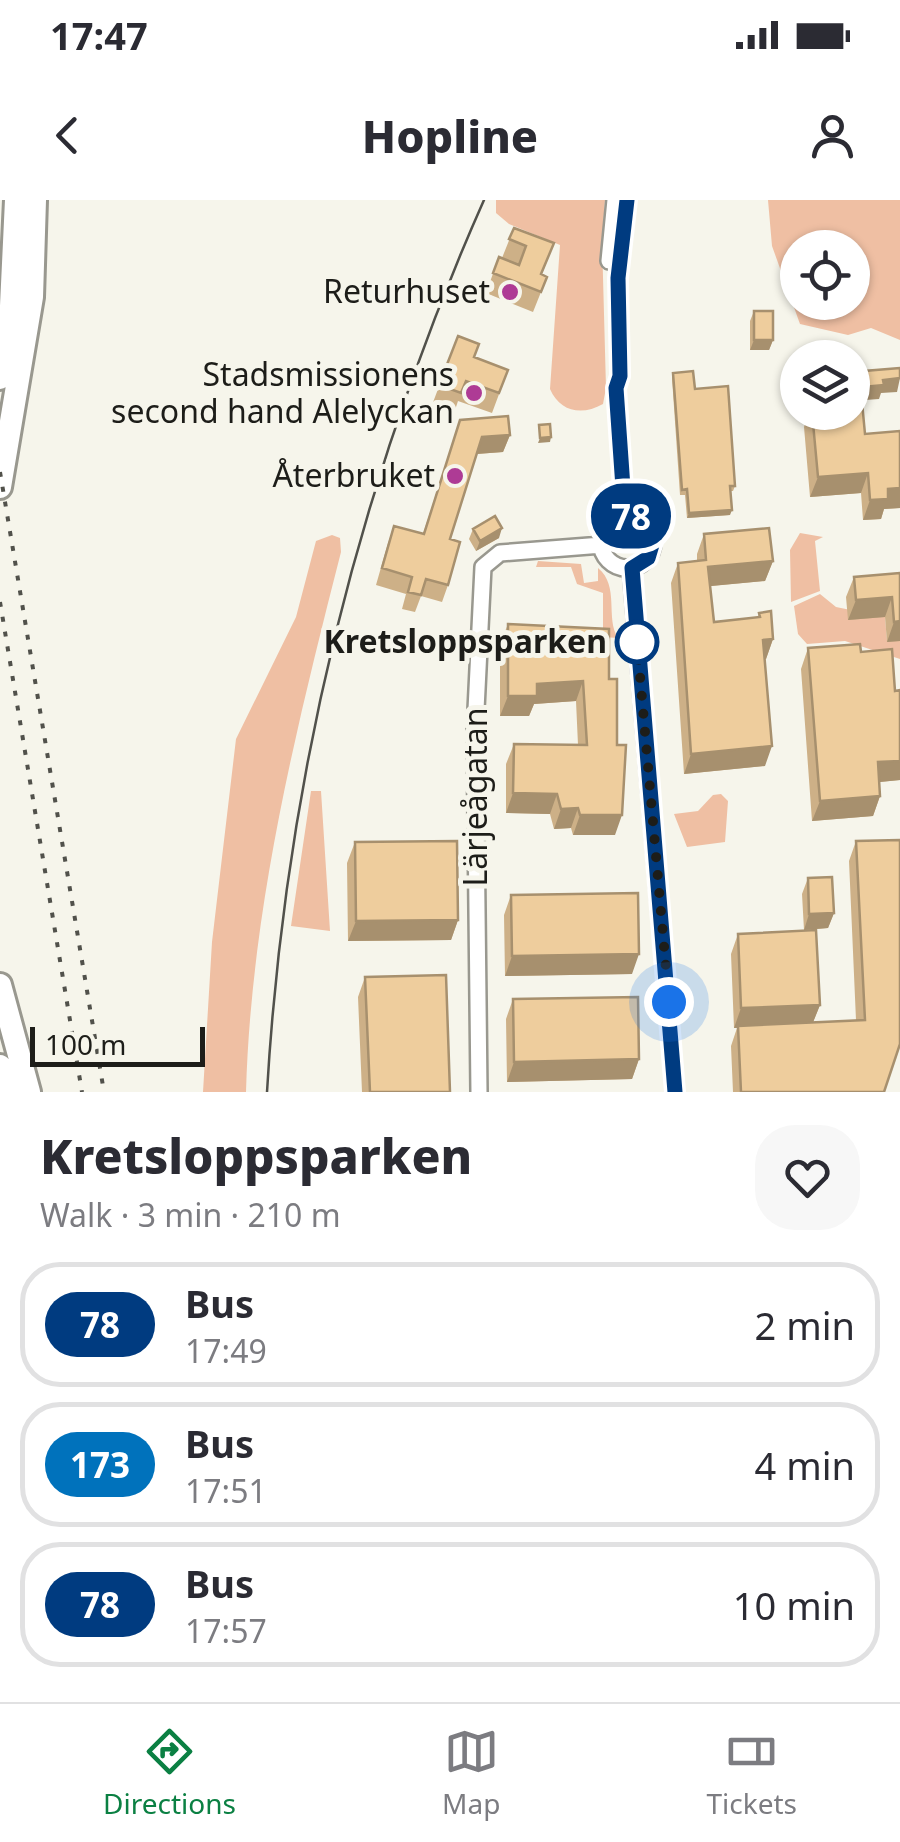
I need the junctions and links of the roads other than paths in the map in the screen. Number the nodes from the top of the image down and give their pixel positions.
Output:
1 (16, 200) edge
2 (35, 200) edge
3 (615, 200) edge
4 (627, 200) edge
5 (0, 378) edge
6 (616, 388) junction
7 (0, 487) edge
8 (625, 516) junction
9 (602, 545) junction
10 (632, 568) junction
11 (0, 984) edge
12 (0, 1066) edge
13 (8, 1092) edge
14 (29, 1092) edge
15 (478, 1092) edge
16 (675, 1092) edge

1 - 5 highway
2 - 7 highway
3 - 6 street
4 - 6 street
6 - 8 street
8 - 9 street
8 - 10 street
9 - 10 street
9 - 15 street, Lärjeågatan
10 - 16 street
11 - 14 highway
12 - 13 highway

